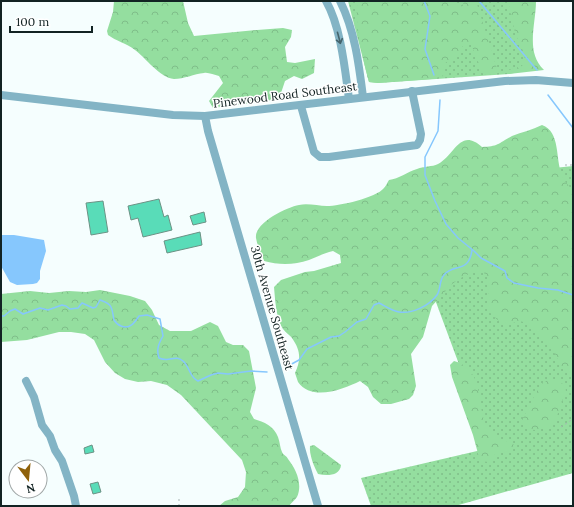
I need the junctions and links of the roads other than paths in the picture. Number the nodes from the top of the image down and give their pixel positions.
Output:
1 (326, 1) edge
2 (342, 5) edge
3 (332, 14) junction
4 (573, 83) edge
5 (412, 91) junction
6 (1, 95) edge
7 (363, 97) junction
8 (349, 99) junction
9 (301, 106) junction
10 (205, 116) junction
11 (26, 381) dead end
12 (76, 506) edge
13 (318, 506) edge

1 - 3 street
2 - 3 street
2 - 7 street
3 -> 8 street
4 - 5 street, Pinewood Road Southeast
5 - 7 street, Pinewood Road Southeast
5 - 9 street
6 - 10 street, Pinewood Road Southeast
7 - 8 street, Pinewood Road Southeast
8 - 9 street, Pinewood Road Southeast
9 - 10 street, Pinewood Road Southeast
10 - 13 street, 30th Avenue Southeast
11 - 12 street

